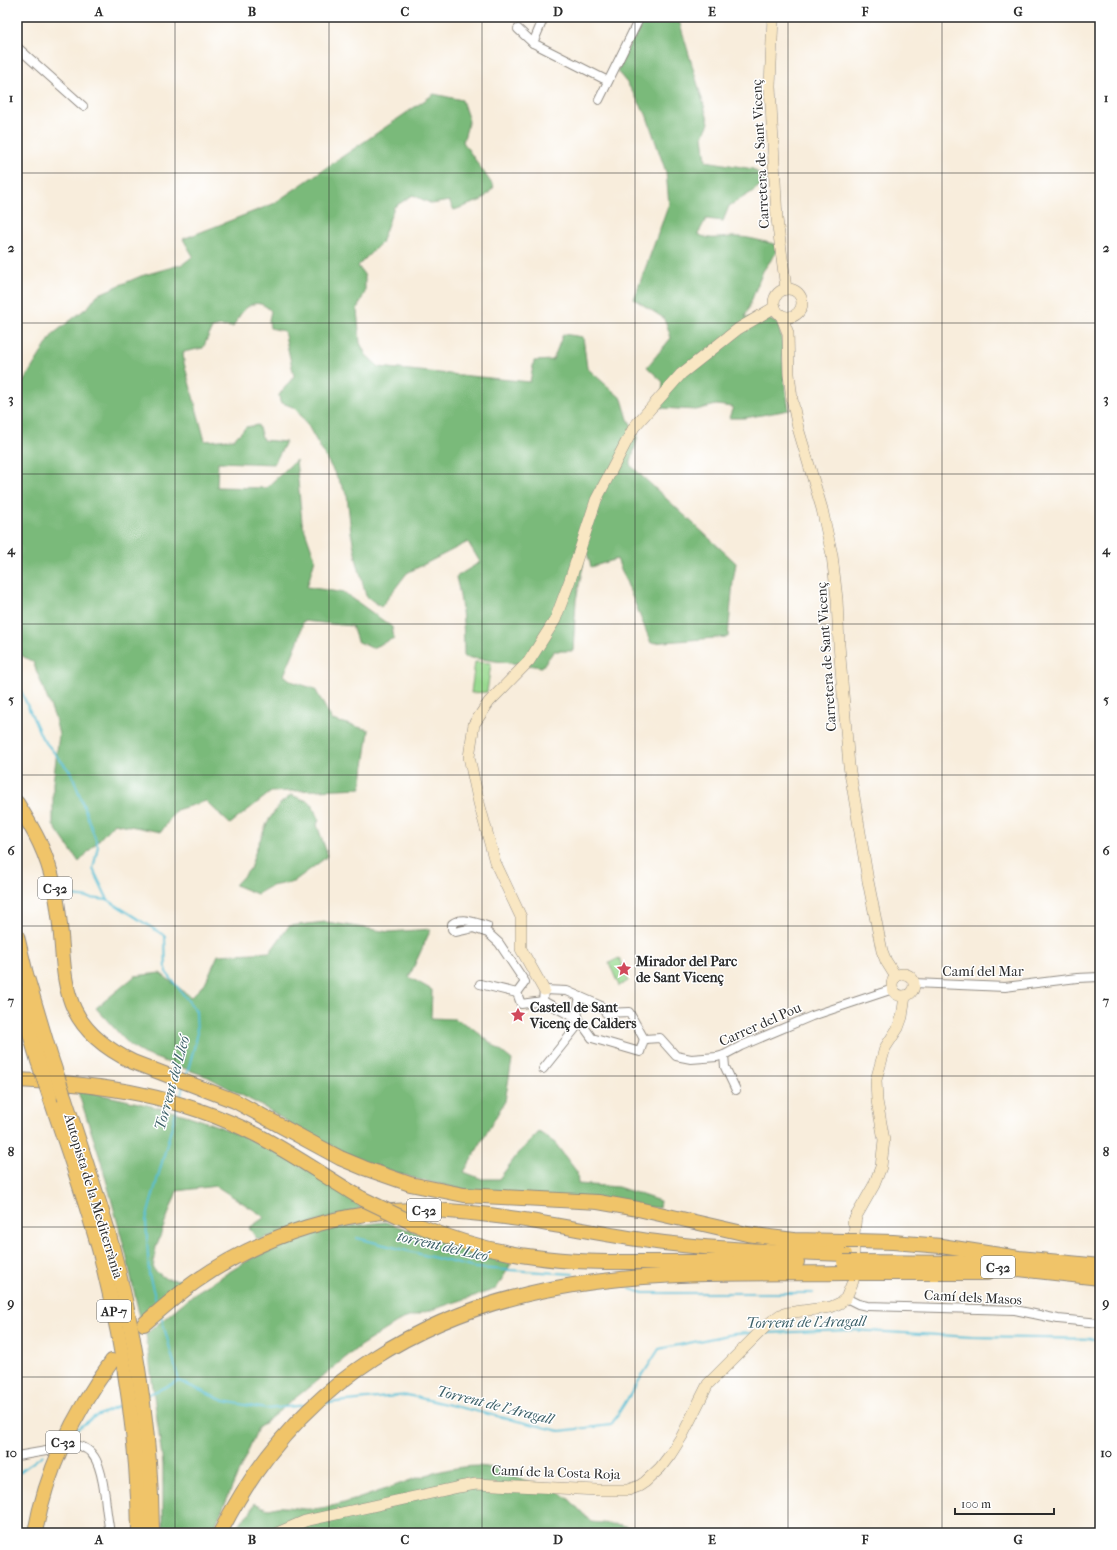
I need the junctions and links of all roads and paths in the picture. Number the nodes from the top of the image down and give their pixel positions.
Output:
1 (544, 17) edge
2 (640, 17) edge
3 (773, 17) edge
4 (518, 29) dead end
5 (533, 43) junction
6 (17, 47) edge
7 (608, 81) junction
8 (599, 100) dead end
9 (83, 106) dead end
10 (786, 289) junction
11 (778, 311) junction
12 (798, 312) junction
13 (788, 333) junction
14 (17, 803) edge
15 (487, 926) dead end
16 (17, 936) edge
17 (896, 977) junction
18 (1100, 977) edge
19 (914, 983) junction
20 (480, 984) dead end
21 (893, 989) junction
22 (17, 990) edge
23 (517, 993) junction
24 (543, 996) junction
25 (905, 996) junction
26 (580, 997) junction
27 (579, 1020) junction
28 (644, 1039) junction
29 (724, 1055) junction
30 (45, 1060) junction
31 (543, 1068) dead end
32 (17, 1080) edge
33 (736, 1090) dead end
34 (850, 1258) junction
35 (1100, 1266) edge
36 (1100, 1278) edge
37 (847, 1296) junction
38 (1100, 1323) edge
39 (144, 1324) dead end
40 (112, 1361) dead end
41 (68, 1446) dead end
42 (52, 1450) dead end
43 (17, 1456) edge
44 (35, 1533) edge
45 (110, 1533) edge
46 (139, 1533) edge
47 (152, 1533) edge
48 (220, 1533) edge
49 (277, 1533) edge

1 - 5 street
2 - 7 street
3 - 10 street, Carretera de Sant Vicenç
4 - 5 street
5 - 7 street
6 - 9 street
7 - 8 street
10 - 11 street
10 - 12 street
11 - 12 street
11 - 13 street, Carretera de Sant Vicenç
11 - 24 street
12 - 13 street, Carretera de Sant Vicenç
13 - 17 street, Carretera de Sant Vicenç
14 - 34 highway, C-32
15 - 23 street
16 - 30 highway, Autopista de la Mediterrània / AP-7
17 - 19 street
17 - 21 street
18 - 19 street, Camí del Mar
19 - 25 street
20 - 23 street
21 - 25 street
21 - 29 street, Carrer del Pou
22 - 30 highway, Autopista de la Mediterrània / AP-7
23 - 24 street
24 - 26 street
24 - 27 street
25 - 37 street
26 - 27 street
26 - 28 street
27 - 28 street
27 - 31 street
28 - 29 street, Carrer del Pou
29 - 33 street
30 - 46 highway, Autopista de la Mediterrània / AP-7, bridge
30 - 47 highway, Autopista de la Mediterrània / AP-7, bridge
32 - 34 highway, C-32, bridge
34 - 35 highway, C-32
34 - 36 highway, C-32
34 - 39 highway, C-32
34 - 48 highway, C-32
37 - 38 street, Camí dels Masos
37 - 49 street, Camí de la Costa Roja
40 - 44 highway, C-32
41 - 45 street
42 - 43 street

